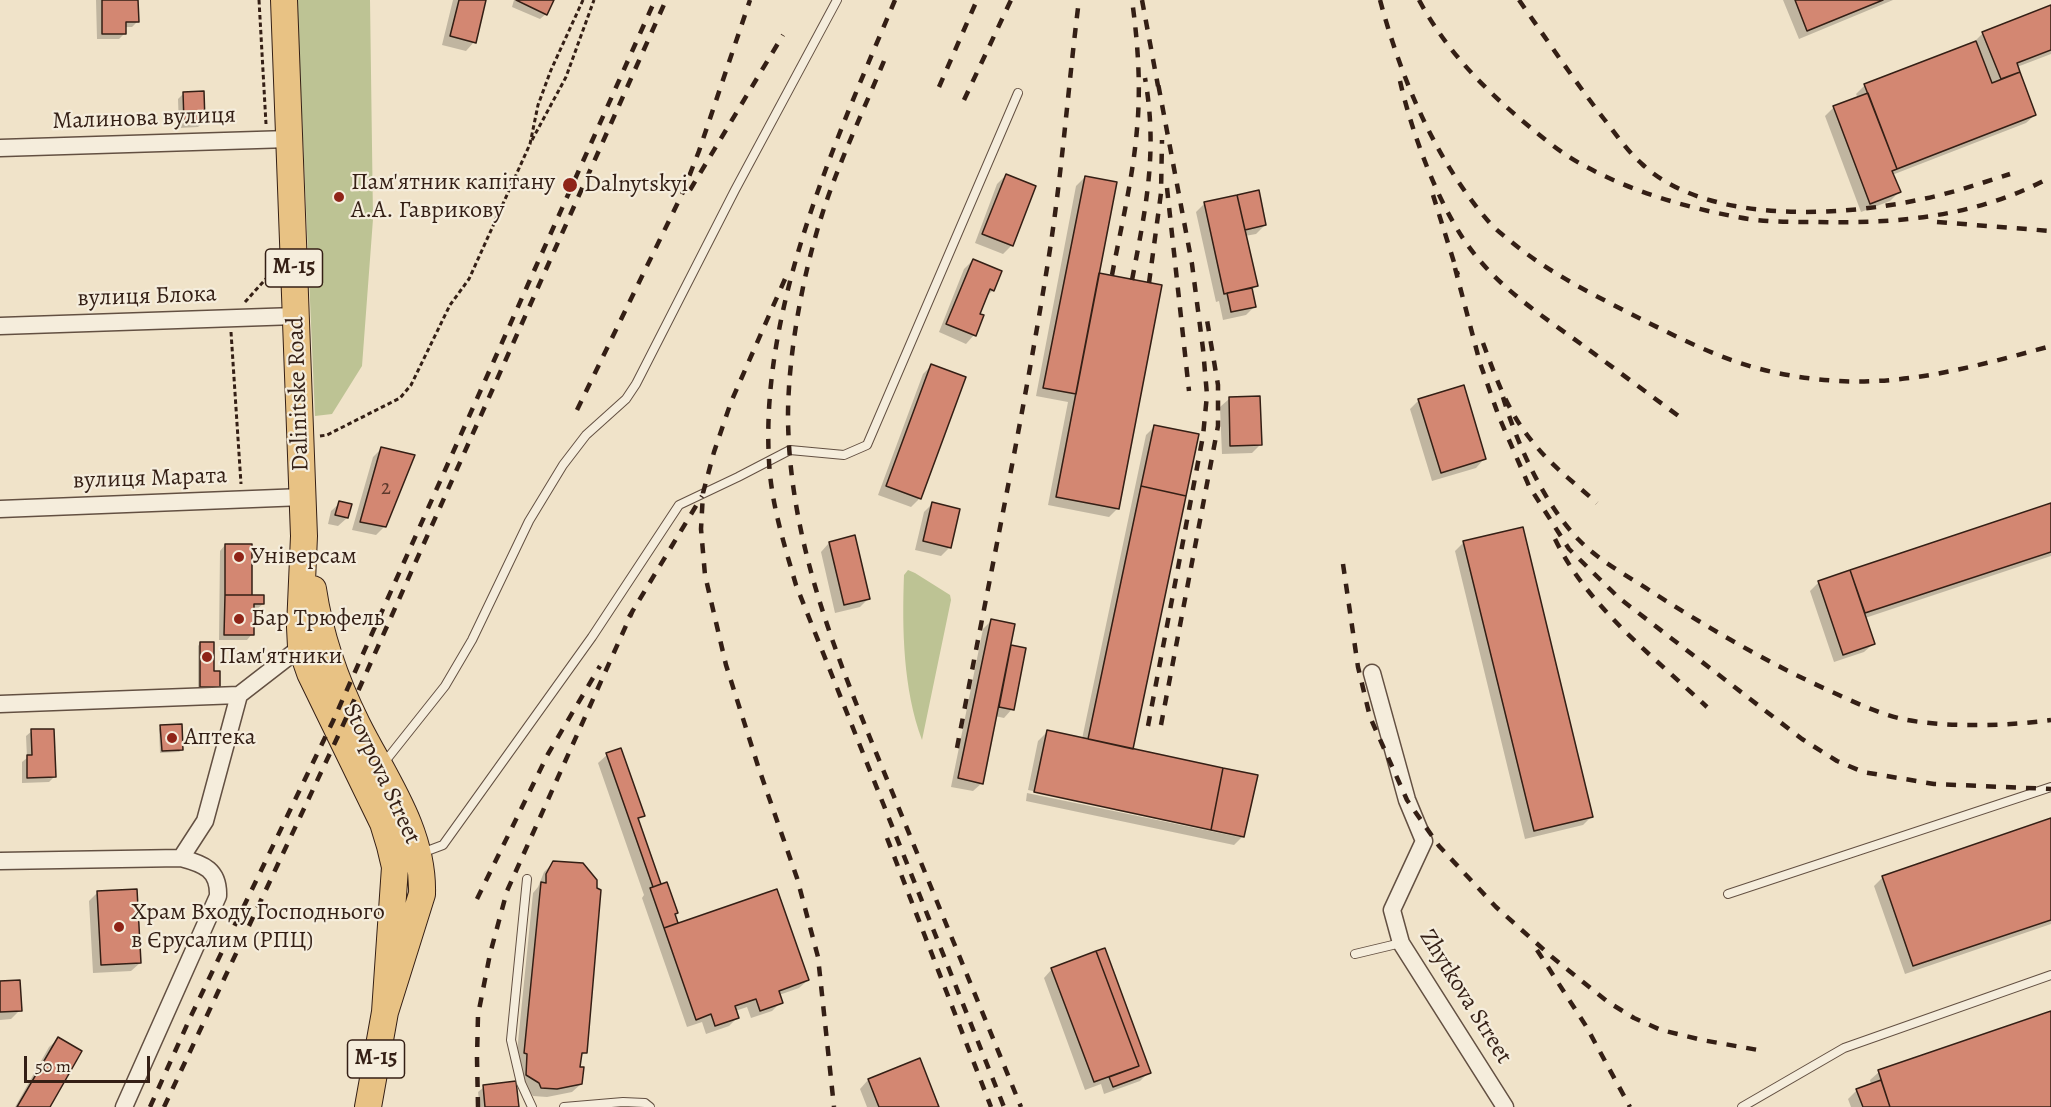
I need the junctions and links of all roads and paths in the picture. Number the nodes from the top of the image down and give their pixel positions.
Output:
1 (259, 0) edge
2 (284, 0) edge
3 (582, 0) edge
4 (594, 0) edge
5 (837, 0) edge
6 (1018, 93) dead end
7 (278, 139) junction
8 (530, 144) junction
9 (0, 148) edge
10 (273, 271) dead end
11 (296, 316) junction
12 (230, 318) junction
13 (0, 326) edge
14 (300, 438) junction
15 (303, 497) junction
16 (242, 499) junction
17 (0, 509) edge
18 (304, 536) junction
19 (301, 646) junction
20 (1372, 673) dead end
21 (239, 695) junction
22 (0, 704) edge
23 (380, 768) junction
24 (2051, 787) edge
25 (419, 854) junction
26 (181, 858) junction
27 (0, 861) edge
28 (527, 879) dead end
29 (1728, 894) dead end
30 (1401, 943) junction
31 (1355, 954) dead end
32 (2051, 975) edge
33 (385, 1012) junction
34 (124, 1107) edge
35 (368, 1107) edge
36 (531, 1107) edge
37 (564, 1107) edge
38 (650, 1107) edge
39 (1505, 1107) edge
40 (1742, 1107) edge

1 - 7 path
2 - 7 main road, Dalinitske Road / М-15
3 - 8 path
4 - 8 path
5 - 23 lane
6 - 25 lane
7 - 9 street, Малинова вулиця
7 - 11 main road, Dalinitske Road / М-15
8 - 14 path
10 - 12 path
11 - 12 street, вулиця Блока
11 - 14 main road, Dalinitske Road / М-15
12 - 13 street, вулиця Блока
12 - 16 path
14 - 15 main road, Dalinitske Road / М-15
15 - 16 street, вулиця Марата
15 - 18 main road, Dalinitske Road / М-15
16 - 17 street, вулиця Марата
18 - 19 main road, М-15
18 - 23 main road, Stovpova Street / М-15
19 - 21 street
19 - 33 main road, Stovpova Street / М-15
20 - 30 street, Zhytkova Street
21 - 22 street
21 - 26 street
23 - 25 main road, Stovpova Street / М-15
24 - 29 lane
25 - 33 main road, Stovpova Street / М-15
26 - 27 street
26 - 34 street
28 - 36 lane
30 - 31 lane
30 - 39 street, Zhytkova Street
32 - 40 lane
33 - 35 main road, Stovpova Street / М-15
37 - 38 lane

